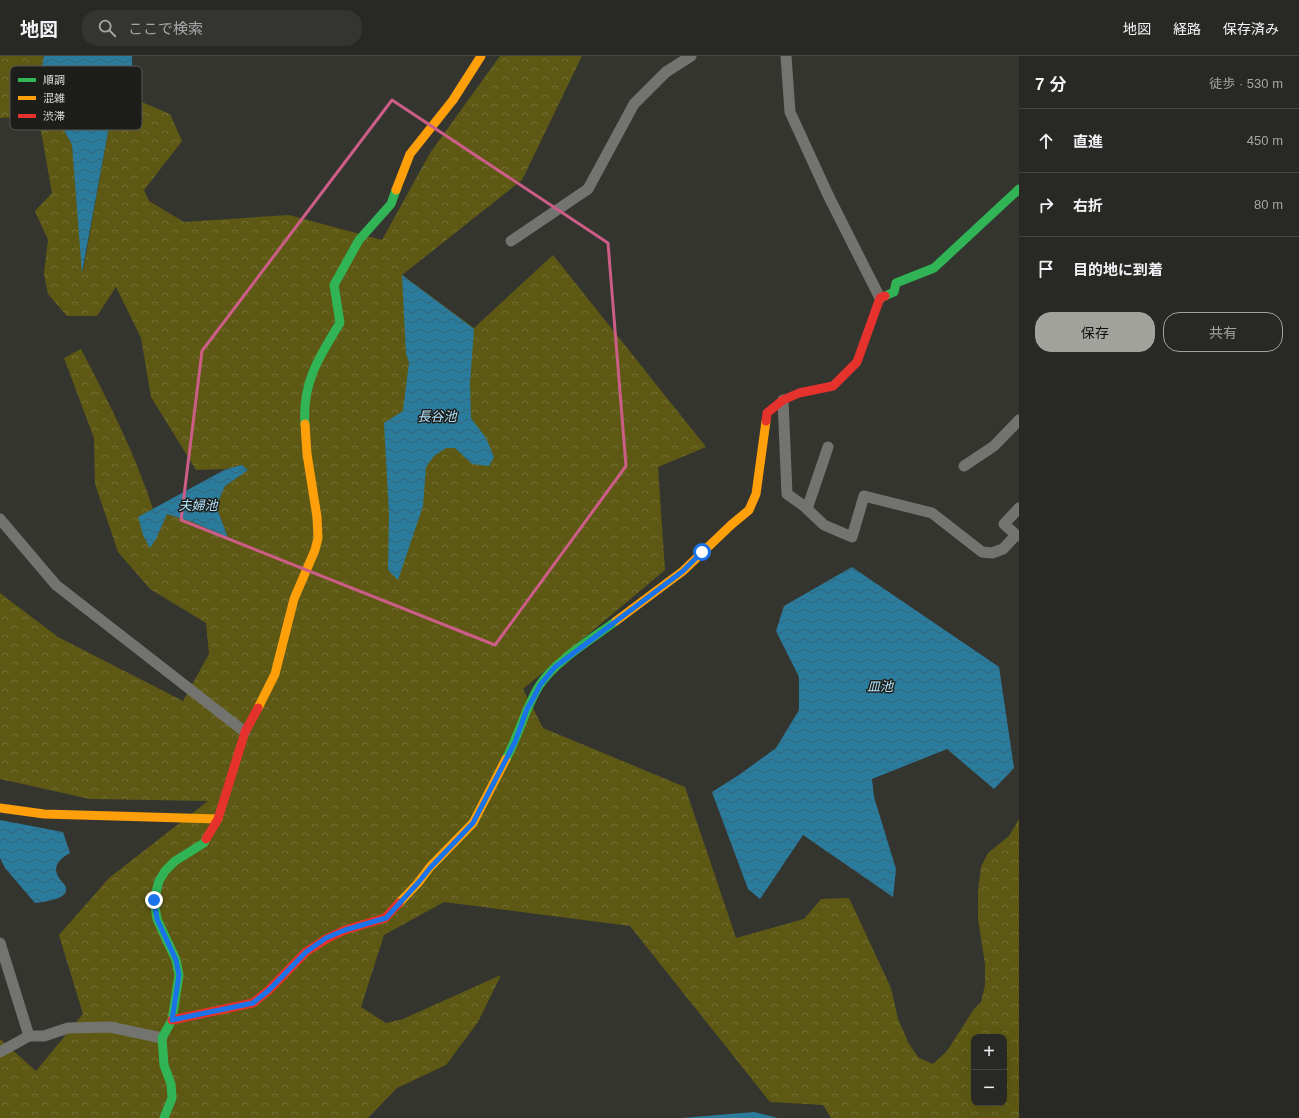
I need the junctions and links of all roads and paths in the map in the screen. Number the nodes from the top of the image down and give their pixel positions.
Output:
1 (481, 56) edge
2 (691, 56) edge
3 (786, 56) edge
4 (1019, 189) edge
5 (511, 241) dead end
6 (880, 298) junction
7 (783, 400) junction
8 (1019, 420) edge
9 (828, 447) dead end
10 (964, 466) dead end
11 (1019, 508) edge
12 (808, 509) junction
13 (0, 519) edge
14 (1018, 536) edge
15 (246, 732) junction
16 (0, 808) edge
17 (218, 819) junction
18 (0, 943) edge
19 (172, 1020) junction
20 (29, 1036) junction
21 (162, 1038) junction
22 (0, 1052) edge
23 (164, 1118) edge

1 - 15 street
2 - 5 street
3 - 6 street
4 - 6 street
6 - 7 street
7 - 12 street
7 - 19 street
8 - 10 street
9 - 12 street
11 - 14 street
12 - 14 street
13 - 15 street
15 - 17 street
16 - 17 street
17 - 19 street
18 - 20 street
19 - 21 street
20 - 21 street
20 - 22 street
21 - 23 street

